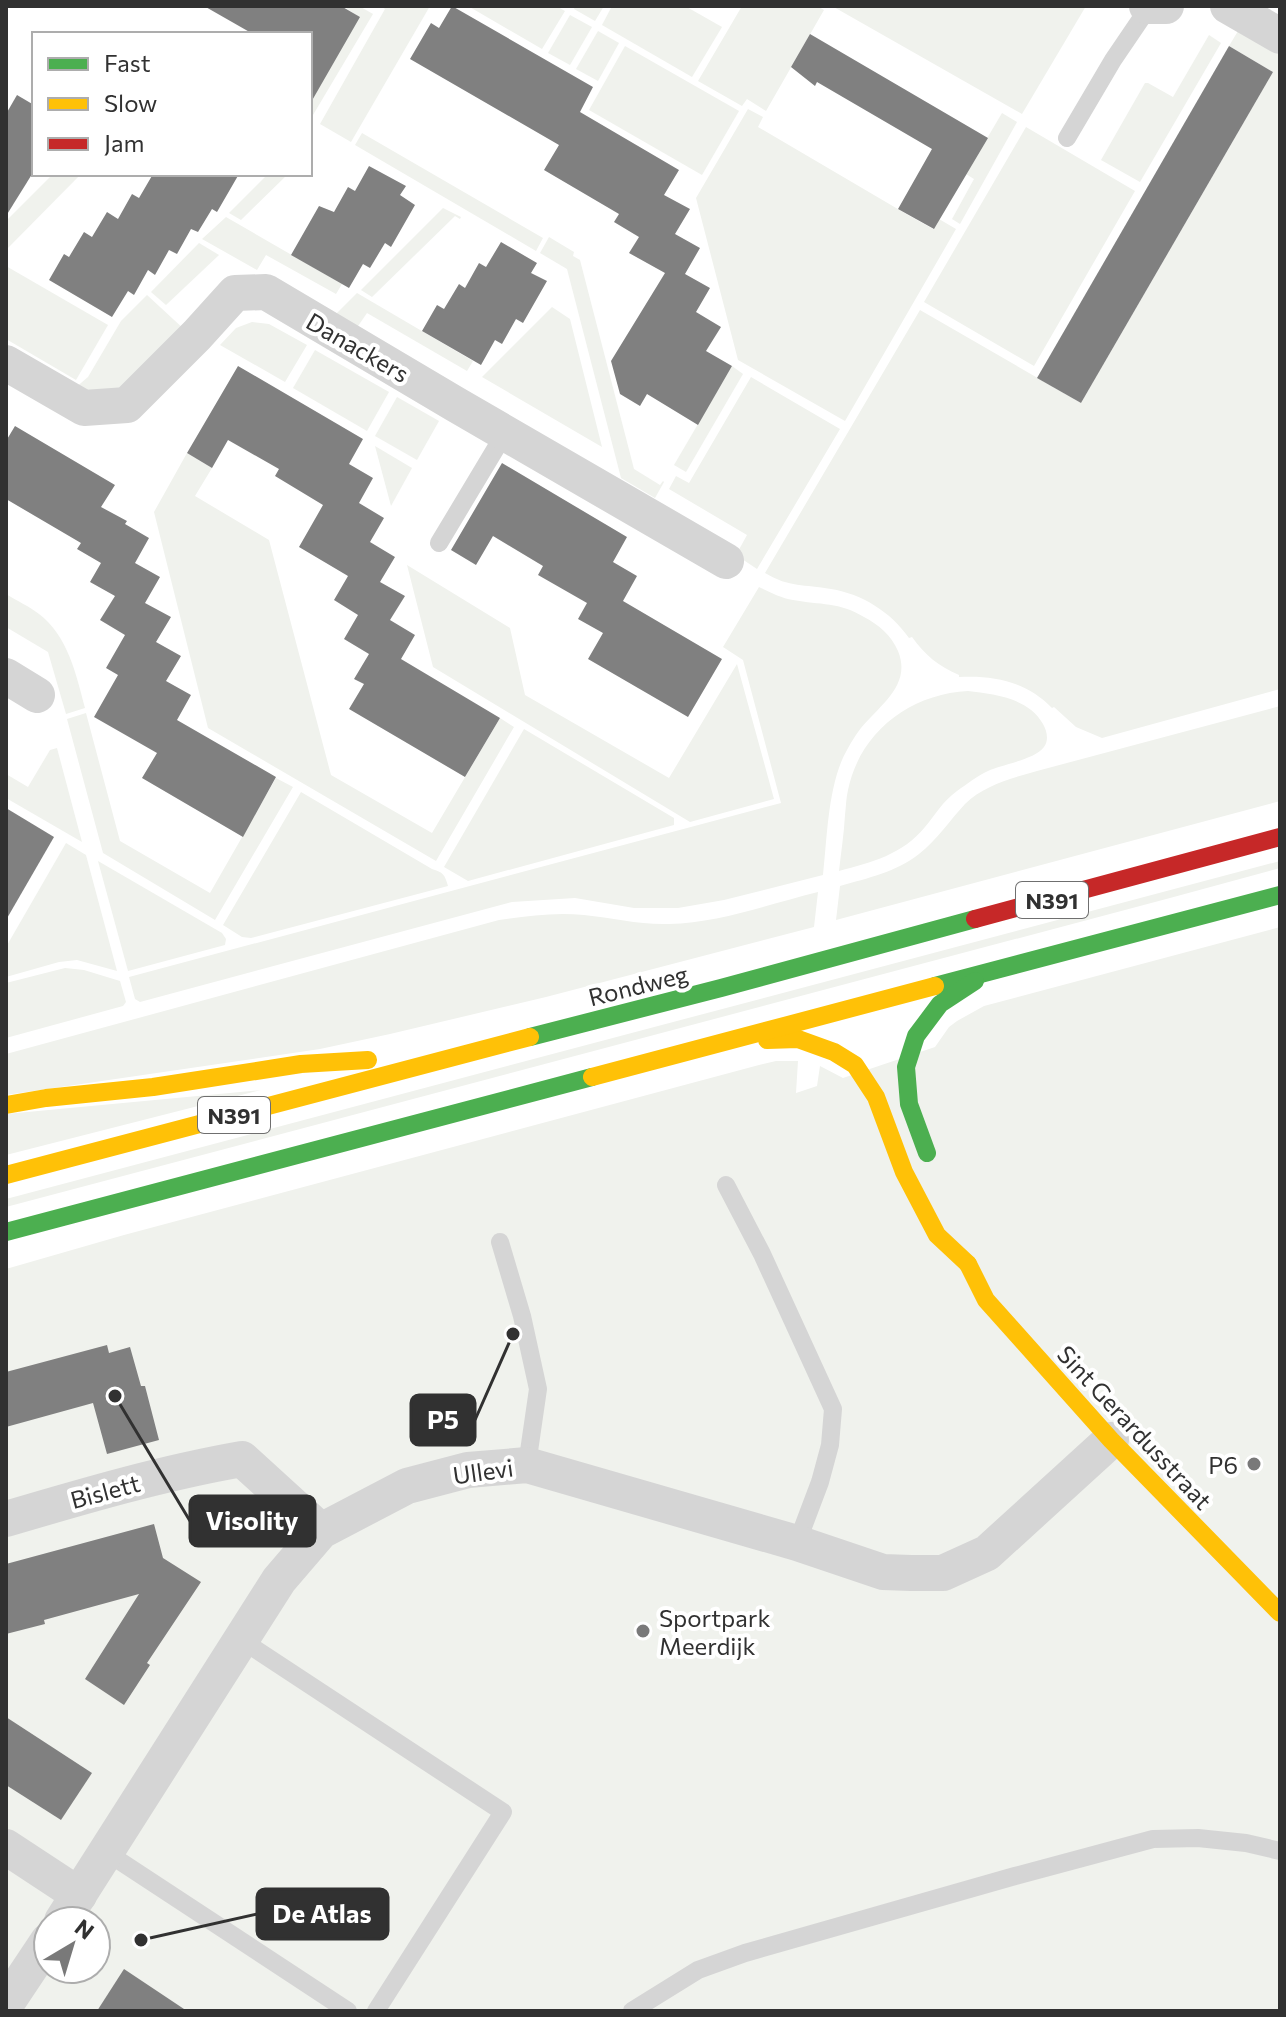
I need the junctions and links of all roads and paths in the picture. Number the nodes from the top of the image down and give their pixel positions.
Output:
1 (1148, 6) edge
2 (1166, 6) edge
3 (1228, 6) edge
4 (1280, 36) edge
5 (1067, 138) dead end
6 (6, 363) edge
7 (505, 433) junction
8 (439, 543) dead end
9 (726, 561) dead end
10 (6, 676) edge
11 (37, 695) dead end
12 (1280, 837) edge
13 (1280, 895) edge
14 (986, 973) junction
15 (734, 1041) junction
16 (462, 1054) junction
17 (6, 1105) edge
18 (934, 1170) dead end
19 (6, 1175) edge
20 (726, 1185) dead end
21 (6, 1232) edge
22 (960, 1236) dead end
23 (500, 1242) dead end
24 (968, 1264) junction
25 (1111, 1440) junction
26 (527, 1465) junction
27 (6, 1519) edge
28 (321, 1531) junction
29 (797, 1543) junction
30 (1280, 1613) edge
31 (240, 1639) junction
32 (6, 1847) edge
33 (1280, 1851) edge
34 (106, 1852) junction
35 (67, 1905) edge
36 (72, 1905) edge
37 (32, 1965) edge
38 (6, 2004) edge
39 (348, 2011) edge
40 (376, 2011) edge
41 (632, 2011) edge

1 - 2 street
1 - 5 lane
3 - 4 street
6 - 7 street, Danackers
7 - 8 lane
7 - 9 street, Danackers
10 - 11 street
12 - 16 main road, Rondweg / N391
13 - 14 main road, N391
14 - 15 main road, N391
14 - 18 main road
15 - 21 main road, N391
15 - 24 main road
16 - 17 main road, N391
16 - 19 main road, Rondweg / N391
20 - 29 lane
22 - 24 main road
23 - 26 lane
24 - 25 main road, Sint Gerardusstraat
25 - 29 street, Ullevi
25 - 30 main road, Sint Gerardusstraat
26 - 28 street, Ullevi
26 - 29 street, Ullevi
27 - 28 street, Bislett
28 - 31 street, Ullevi
31 - 34 street, Ullevi
31 - 40 lane
32 - 35 street
33 - 41 lane
34 - 36 street, Ullevi
34 - 39 lane
37 - 38 street

